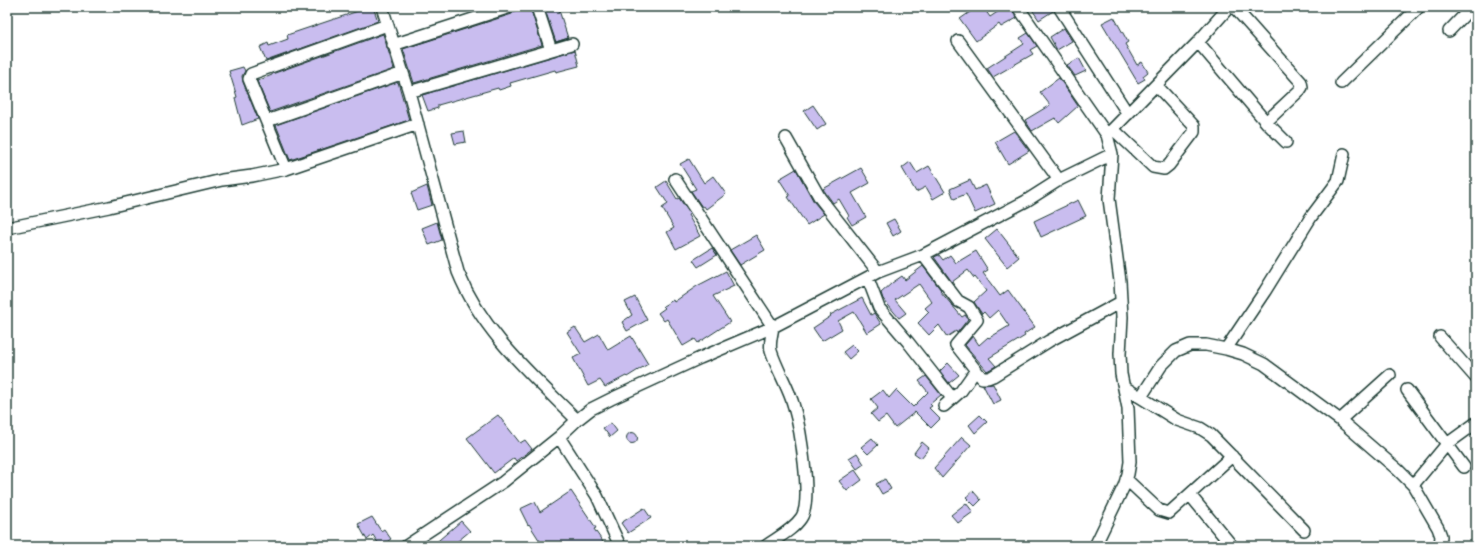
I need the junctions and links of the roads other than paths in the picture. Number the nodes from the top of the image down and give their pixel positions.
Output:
1 (382, 7) edge
2 (510, 7) edge
3 (537, 7) edge
4 (1018, 7) edge
5 (1059, 7) edge
6 (1229, 7) edge
7 (1234, 7) edge
8 (1419, 7) edge
9 (1472, 7) edge
10 (388, 25) junction
11 (1449, 31) dead end
12 (958, 41) dead end
13 (1198, 42) junction
14 (572, 44) dead end
15 (393, 45) junction
16 (551, 50) junction
17 (403, 73) junction
18 (1341, 83) dead end
19 (1156, 85) junction
20 (409, 92) junction
21 (1128, 114) junction
22 (267, 121) junction
23 (1266, 122) junction
24 (418, 124) junction
25 (1110, 132) junction
26 (786, 138) dead end
27 (1286, 142) dead end
28 (1112, 154) junction
29 (1344, 154) dead end
30 (286, 169) junction
31 (675, 179) dead end
32 (1058, 180) junction
33 (7, 228) edge
34 (923, 255) junction
35 (878, 272) junction
36 (868, 278) junction
37 (1120, 302) junction
38 (772, 326) junction
39 (1440, 337) dead end
40 (1226, 349) junction
41 (976, 370) junction
42 (1390, 375) dead end
43 (1476, 378) edge
44 (1124, 387) junction
45 (1406, 390) dead end
46 (1141, 397) junction
47 (576, 420) junction
48 (1340, 420) junction
49 (1476, 422) edge
50 (559, 437) junction
51 (1446, 444) junction
52 (1232, 456) junction
53 (1464, 466) dead end
54 (1126, 479) junction
55 (1413, 485) junction
56 (1190, 495) junction
57 (1304, 530) dead end
58 (406, 546) edge
59 (620, 546) edge
60 (766, 546) edge
61 (1095, 546) edge
62 (1232, 546) edge
63 (1440, 546) edge

1 - 10 street
2 - 15 street
3 - 16 street
4 - 25 street
5 - 21 street
6 - 13 street
7 - 23 street
8 - 18 street
9 - 11 street
10 - 15 street
10 - 22 street
12 - 32 street
13 - 19 street
13 - 23 street
14 - 16 street
15 - 17 street
16 - 20 street
17 - 20 street
17 - 22 street
19 - 21 street
19 - 25 street
20 - 24 street
21 - 25 street
22 - 30 street
23 - 27 street
24 - 30 street
24 - 47 street
25 - 28 street
26 - 35 street
28 - 32 street
28 - 37 street
29 - 40 street
30 - 33 street
31 - 38 street
32 - 34 street
34 - 35 street
34 - 41 street
35 - 36 street
36 - 38 street
36 - 41 street
37 - 41 street
37 - 44 street
38 - 47 street
38 - 60 street
39 - 43 street
40 - 46 street
40 - 48 street
42 - 48 street
44 - 46 street
44 - 54 street
45 - 51 street
46 - 52 street
47 - 50 street
48 - 55 street
49 - 51 street
50 - 58 street
50 - 59 street
51 - 53 street
51 - 55 street
52 - 56 street
52 - 57 street
54 - 56 street
54 - 61 street
55 - 63 street
56 - 62 street

